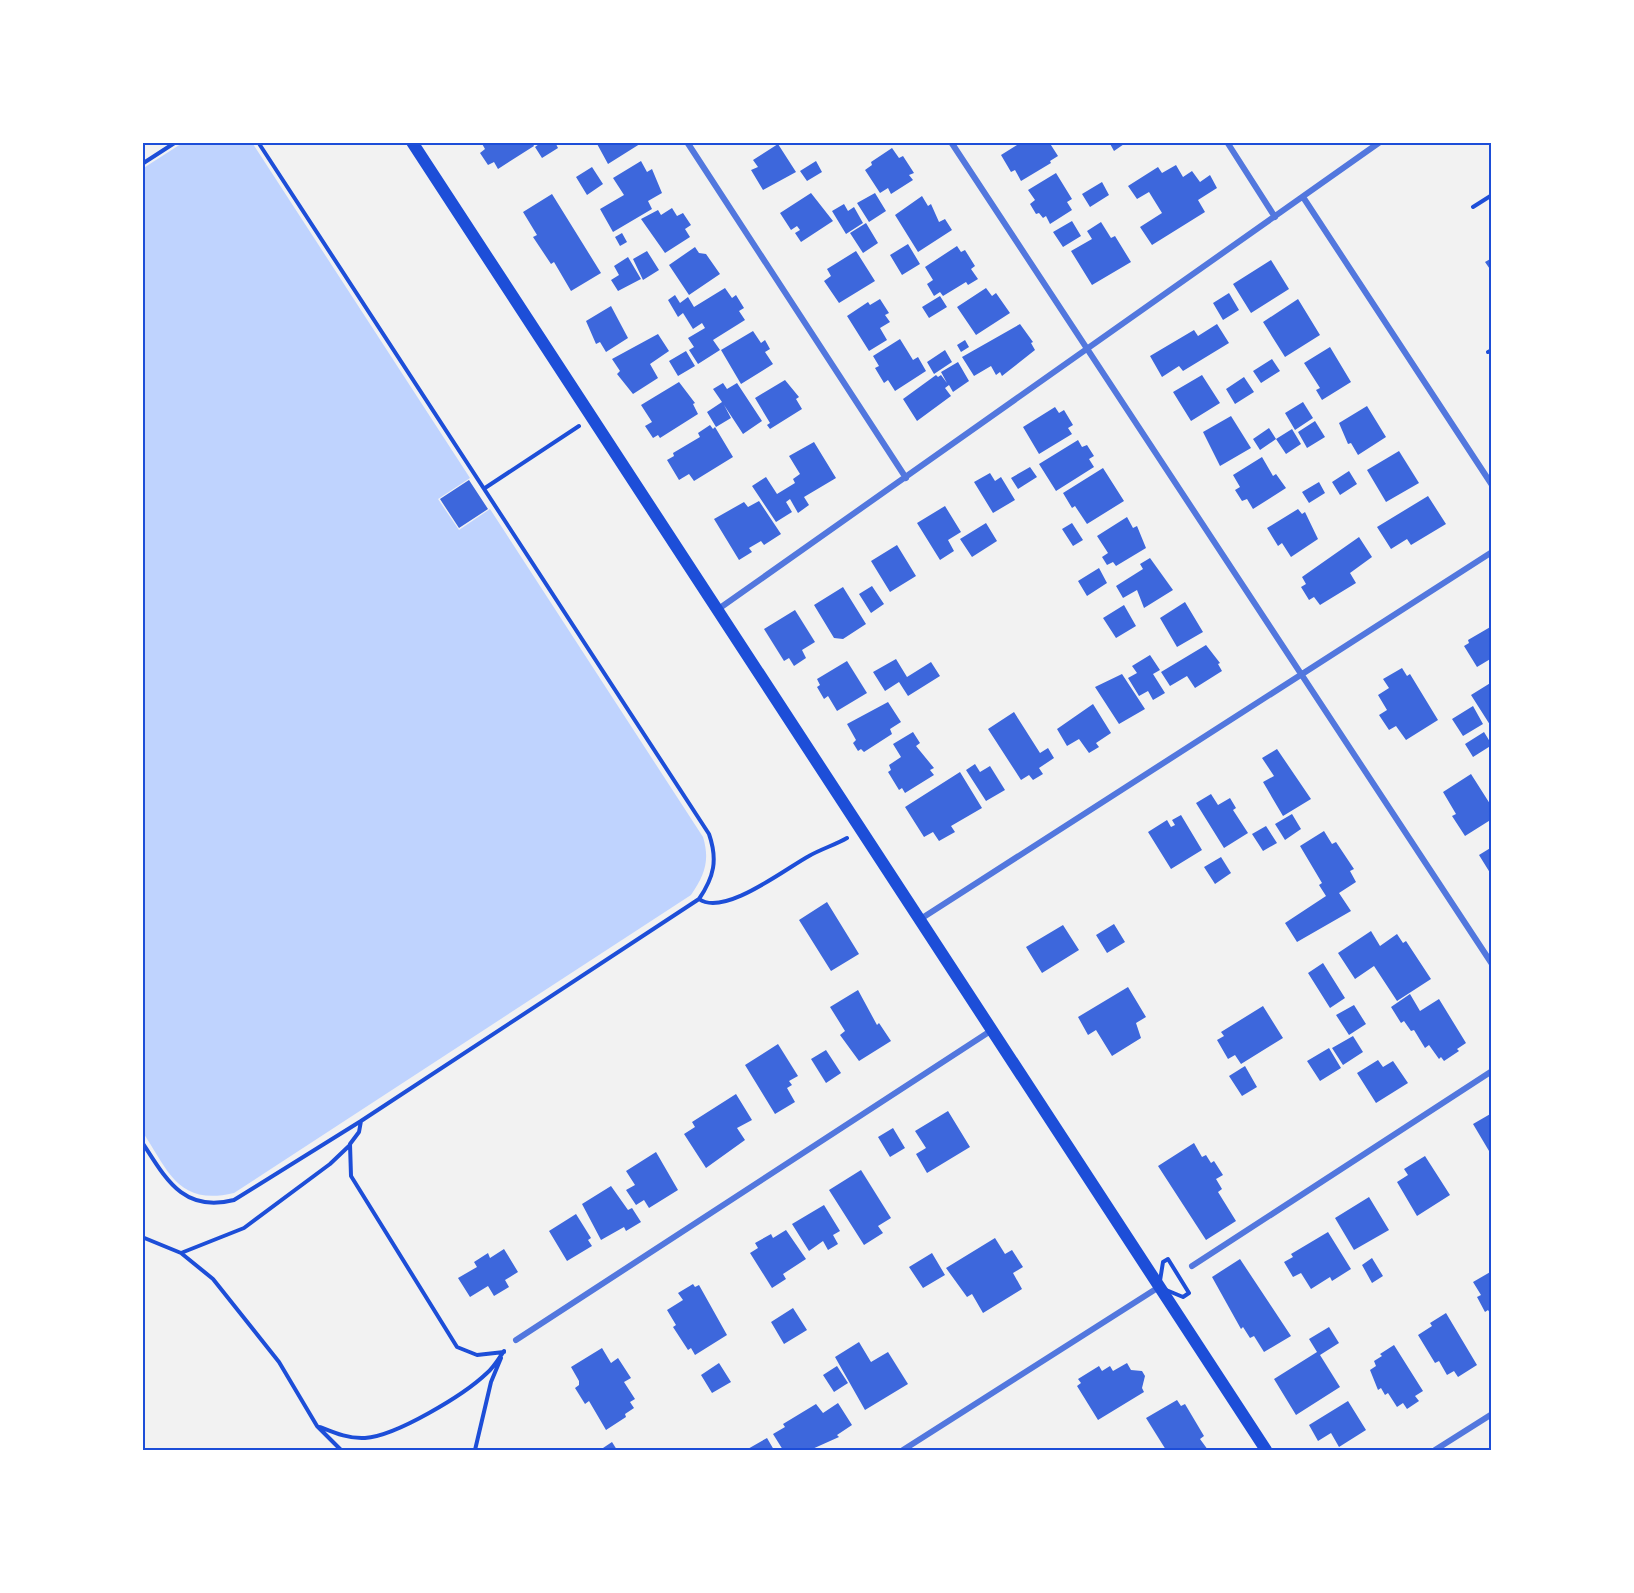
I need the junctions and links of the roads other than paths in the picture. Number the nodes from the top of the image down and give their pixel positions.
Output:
1 (412, 142) edge
2 (687, 142) edge
3 (951, 142) edge
4 (1227, 142) edge
5 (1380, 142) edge
6 (1303, 197) junction
7 (1275, 216) junction
8 (1086, 350) junction
9 (906, 478) junction
10 (1491, 485) edge
11 (1491, 552) edge
12 (717, 610) junction
13 (1302, 676) junction
14 (920, 920) junction
15 (1491, 964) edge
16 (992, 1030) junction
17 (1491, 1071) edge
18 (1192, 1266) dead end
19 (1159, 1287) junction
20 (516, 1340) road end
21 (1491, 1414) edge
22 (903, 1450) edge
23 (1266, 1450) edge
24 (1435, 1450) edge

1 - 12 main road
2 - 9 street
3 - 8 street
4 - 7 street
5 - 6 street
6 - 7 street
6 - 10 street
7 - 8 street
8 - 9 street
8 - 13 street
9 - 12 street
11 - 13 street
12 - 14 main road
13 - 14 street
13 - 15 street
14 - 16 main road
16 - 19 main road
16 - 20 street
17 - 18 street
19 - 22 street
19 - 23 main road
21 - 24 street

